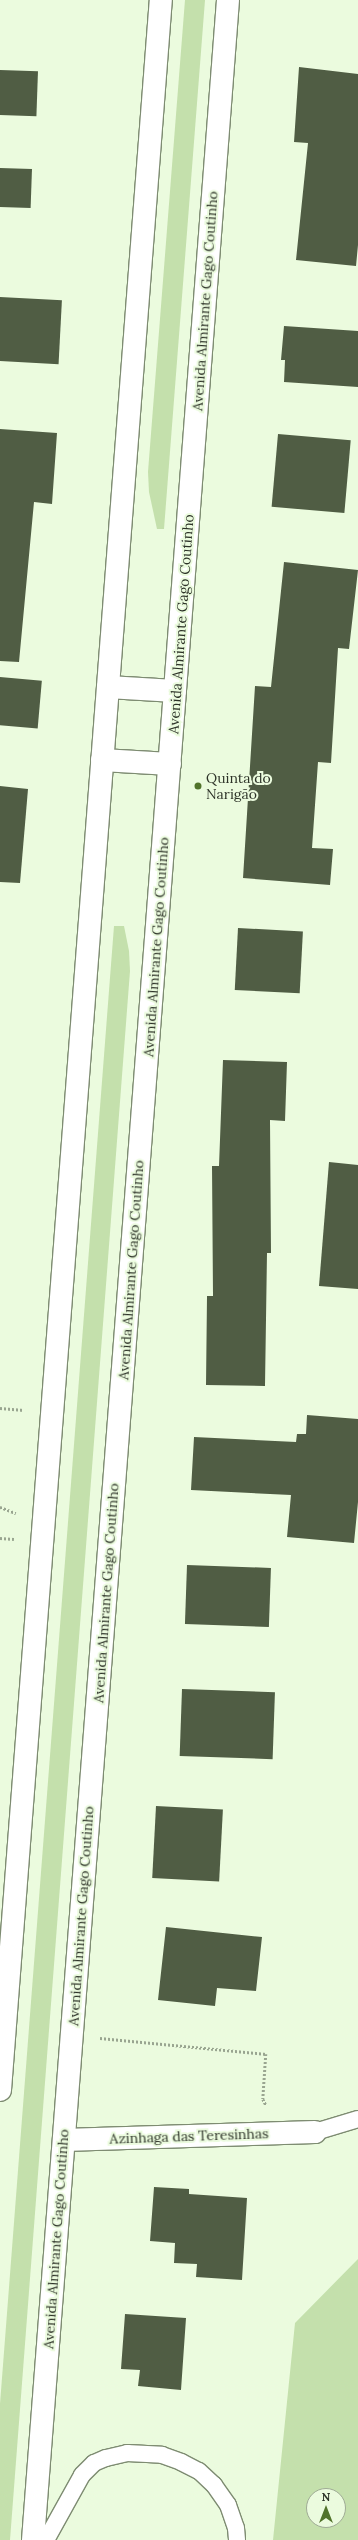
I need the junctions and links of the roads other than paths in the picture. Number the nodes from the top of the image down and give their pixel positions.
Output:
1 (161, 0) edge
2 (228, 0) edge
3 (108, 687) junction
4 (175, 691) junction
5 (102, 760) junction
6 (170, 764) junction
7 (0, 2090) edge
8 (358, 2119) edge
9 (315, 2132) joint
10 (64, 2140) junction
11 (33, 2540) edge
12 (46, 2540) edge
13 (236, 2540) edge

1 - 3 main road
2 - 4 main road, Avenida Almirante Gago Coutinho
3 - 4 main road
3 - 5 main road
4 - 6 main road, Avenida Almirante Gago Coutinho
5 - 6 main road
5 - 7 main road
6 - 10 main road, Avenida Almirante Gago Coutinho
8 - 9 lane
9 - 10 main road, Azinhaga das Teresinhas
10 - 11 main road, Avenida Almirante Gago Coutinho
12 - 13 lane

